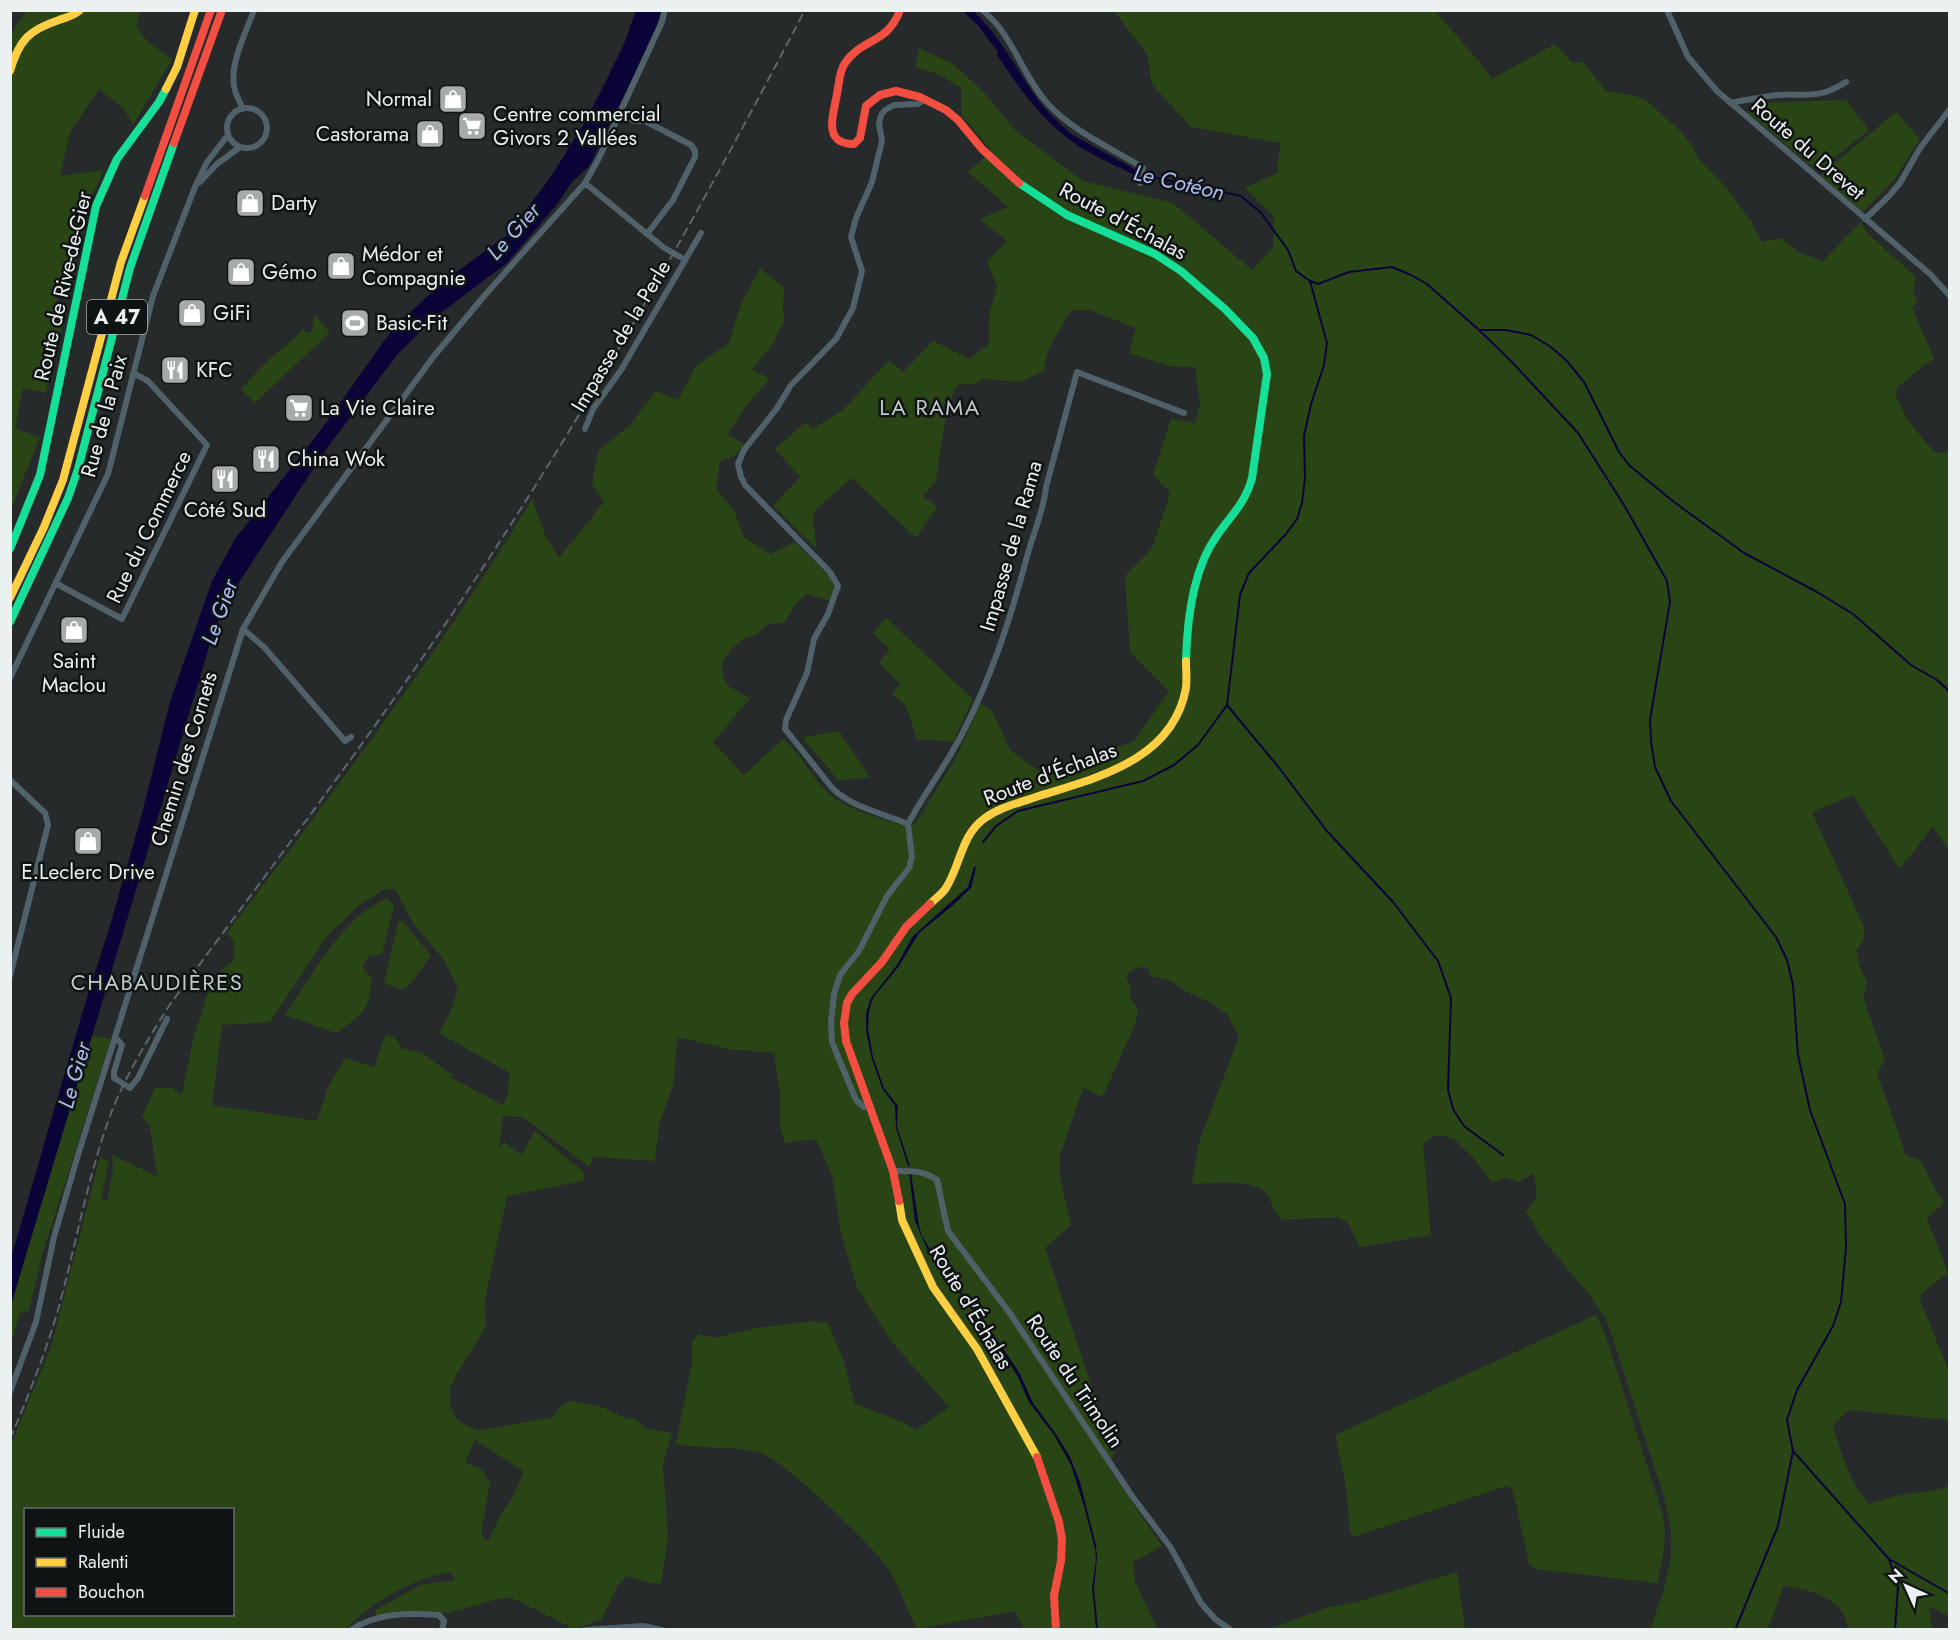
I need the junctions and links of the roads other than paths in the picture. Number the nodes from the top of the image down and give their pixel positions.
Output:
1 (80, 10) edge
2 (195, 10) edge
3 (211, 10) edge
4 (222, 10) edge
5 (254, 10) edge
6 (665, 10) edge
7 (900, 10) edge
8 (982, 10) edge
9 (1667, 10) edge
10 (10, 71) edge
11 (1845, 82) dead end
12 (926, 99) junction
13 (1730, 103) junction
14 (243, 109) junction
15 (1950, 109) edge
16 (620, 113) junction
17 (228, 135) junction
18 (240, 147) junction
19 (585, 183) junction
20 (1140, 183) dead end
21 (195, 187) junction
22 (1865, 219) junction
23 (701, 233) dead end
24 (647, 234) junction
25 (685, 260) junction
26 (1950, 296) edge
27 (133, 373) junction
28 (1184, 413) dead end
29 (585, 429) dead end
30 (10, 549) edge
31 (57, 584) junction
32 (10, 598) edge
33 (10, 622) edge
34 (243, 629) junction
35 (10, 678) edge
36 (351, 737) dead end
37 (10, 780) edge
38 (908, 824) junction
39 (10, 976) edge
40 (167, 1019) dead end
41 (116, 1038) junction
42 (870, 1106) junction
43 (893, 1171) junction
44 (10, 1392) edge
45 (351, 1629) edge
46 (442, 1629) edge
47 (585, 1629) edge
48 (662, 1629) edge
49 (1056, 1629) edge
50 (1231, 1629) edge

1 - 10 main road
2 - 30 main road, Route de Rive-de-Gier
3 - 32 main road, A 47
4 - 33 main road, A 47
5 - 14 street
6 - 16 street, Chemin des Cornets
7 - 12 main road, Route d'Échalas
8 - 20 street
9 - 13 street, Route du Drevet
11 - 13 street
12 - 38 street
12 - 42 main road, Route d'Échalas
13 - 22 street, Route du Drevet
14 - 17 street
14 - 18 street
15 - 22 street
16 - 19 street, Chemin des Cornets
16 - 24 street
17 - 18 street
17 - 21 street, Rue de la Paix
18 - 21 street, Rue de la Paix
19 - 24 street, Impasse de la Perle
19 - 34 street, Chemin des Cornets
21 - 27 street, Rue de la Paix
22 - 26 street, Route du Drevet
23 - 25 street, Impasse de la Perle
24 - 25 street, Impasse de la Perle
25 - 29 street, Impasse de la Perle
27 - 31 street, Rue de la Paix
27 - 31 street, Rue du Commerce
28 - 38 street, Impasse de la Rama
31 - 35 street, Rue de la Paix
34 - 36 street
34 - 41 street, Chemin des Cornets
37 - 39 street
38 - 42 street
40 - 41 street, Chemin des Cornets
41 - 44 street
42 - 43 main road, Route d'Échalas
43 - 49 main road, Route d'Échalas
43 - 50 street, Route du Trimolin
45 - 46 street
47 - 48 street

